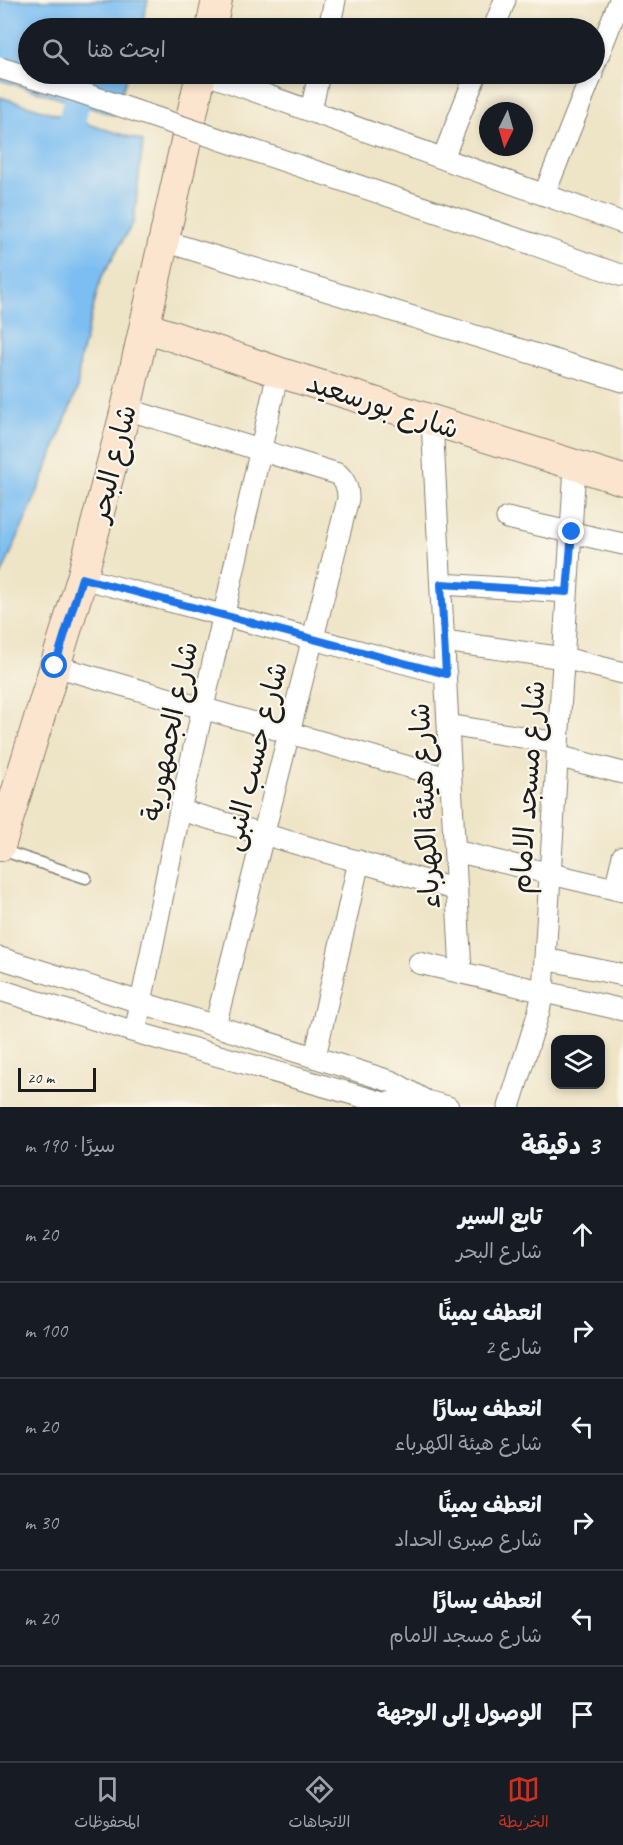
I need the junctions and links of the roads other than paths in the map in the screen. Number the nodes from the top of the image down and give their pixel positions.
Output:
1 (217, 0) edge
2 (335, 0) edge
3 (505, 0) edge
4 (620, 0) edge
5 (213, 18) edge
6 (330, 18) edge
7 (498, 18) edge
8 (605, 38) edge
9 (0, 68) edge
10 (18, 74) edge
11 (51, 84) edge
12 (199, 84) edge
13 (235, 84) edge
14 (317, 84) edge
15 (472, 84) edge
16 (587, 84) edge
17 (310, 111) junction
18 (443, 158) junction
19 (544, 195) junction
20 (623, 223) edge
21 (164, 242) junction
22 (623, 276) edge
23 (145, 327) junction
24 (278, 372) junction
25 (623, 381) edge
26 (126, 409) junction
27 (432, 421) junction
28 (260, 450) junction
29 (575, 466) junction
30 (623, 480) edge
31 (507, 518) dead end
32 (572, 532) junction
33 (623, 544) edge
34 (82, 578) junction
35 (441, 584) junction
36 (567, 592) junction
37 (223, 615) junction
38 (313, 639) junction
39 (444, 641) junction
40 (564, 658) junction
41 (55, 666) junction
42 (623, 673) edge
43 (446, 674) junction
44 (202, 708) junction
45 (448, 725) junction
46 (289, 733) junction
47 (557, 749) junction
48 (623, 774) edge
49 (451, 780) junction
50 (180, 810) junction
51 (264, 834) junction
52 (0, 848) edge
53 (455, 851) junction
54 (623, 856) edge
55 (359, 861) junction
56 (549, 874) junction
57 (86, 879) dead end
58 (457, 890) junction
59 (619, 890) edge
60 (0, 958) edge
61 (545, 959) junction
62 (419, 963) dead end
63 (461, 972) junction
64 (623, 975) edge
65 (0, 990) edge
66 (543, 991) junction
67 (141, 1002) junction
68 (623, 1010) edge
69 (215, 1026) junction
70 (135, 1032) junction
71 (315, 1057) junction
72 (425, 1104) edge
73 (448, 1107) edge
74 (509, 1107) edge

1 - 5 street
2 - 6 street
3 - 7 street
4 - 8 street
9 - 10 street, bridge
11 - 22 street, bridge
12 - 21 street, شارع البحر
13 - 17 street
14 - 17 street
15 - 18 street
16 - 19 street
17 - 18 street
18 - 19 street
19 - 20 street
21 - 23 street, شارع البحر
21 - 25 street
23 - 24 street, شارع بورسعيد
23 - 26 street, شارع البحر
24 - 27 street, شارع بورسعيد
24 - 28 street, شارع الجمهورية
26 - 28 street
26 - 34 street, شارع البحر
27 - 29 street, شارع بورسعيد
27 - 35 street, شارع هيئة الكهرباء
28 - 37 street, شارع الجمهورية
28 - 38 street, شارع حسب النبى
29 - 30 street, شارع بورسعيد
29 - 32 street, شارع مسجد الامام
31 - 32 street
32 - 33 street
32 - 36 street, شارع مسجد الامام
34 - 37 street
34 - 41 street, شارع البحر
35 - 36 street
35 - 39 street, شارع هيئة الكهرباء
36 - 40 street, شارع مسجد الامام
37 - 38 street
37 - 44 street, شارع الجمهورية
38 - 43 street
38 - 46 street, شارع حسب النبى
39 - 40 street
39 - 43 street, شارع هيئة الكهرباء
40 - 42 street
40 - 47 street, شارع مسجد الامام
41 - 44 street
41 - 52 street, شارع البحر
43 - 45 street, شارع هيئة الكهرباء
44 - 46 street
44 - 50 street, شارع الجمهورية
45 - 47 street
45 - 49 street, شارع هيئة الكهرباء
46 - 49 street
46 - 51 street, شارع حسب النبى
47 - 48 street
47 - 56 street, شارع مسجد الامام
49 - 53 street, شارع هيئة الكهرباء
50 - 51 street
50 - 67 street, شارع الجمهورية
51 - 55 street
51 - 69 street, شارع حسب النبى
52 - 57 lane
53 - 56 street
53 - 58 street, شارع هيئة الكهرباء
54 - 59 street
55 - 58 street
55 - 71 street
56 - 59 street
56 - 61 street, شارع مسجد الامام
58 - 63 street, شارع هيئة الكهرباء
60 - 67 street
61 - 64 street
61 - 66 street, شارع مسجد الامام
62 - 63 street
63 - 66 street
65 - 70 street
66 - 68 street
66 - 74 street, شارع مسجد الامام
67 - 69 street
67 - 70 street, شارع الجمهورية
69 - 71 street
70 - 72 street
71 - 72 street
72 - 73 street

